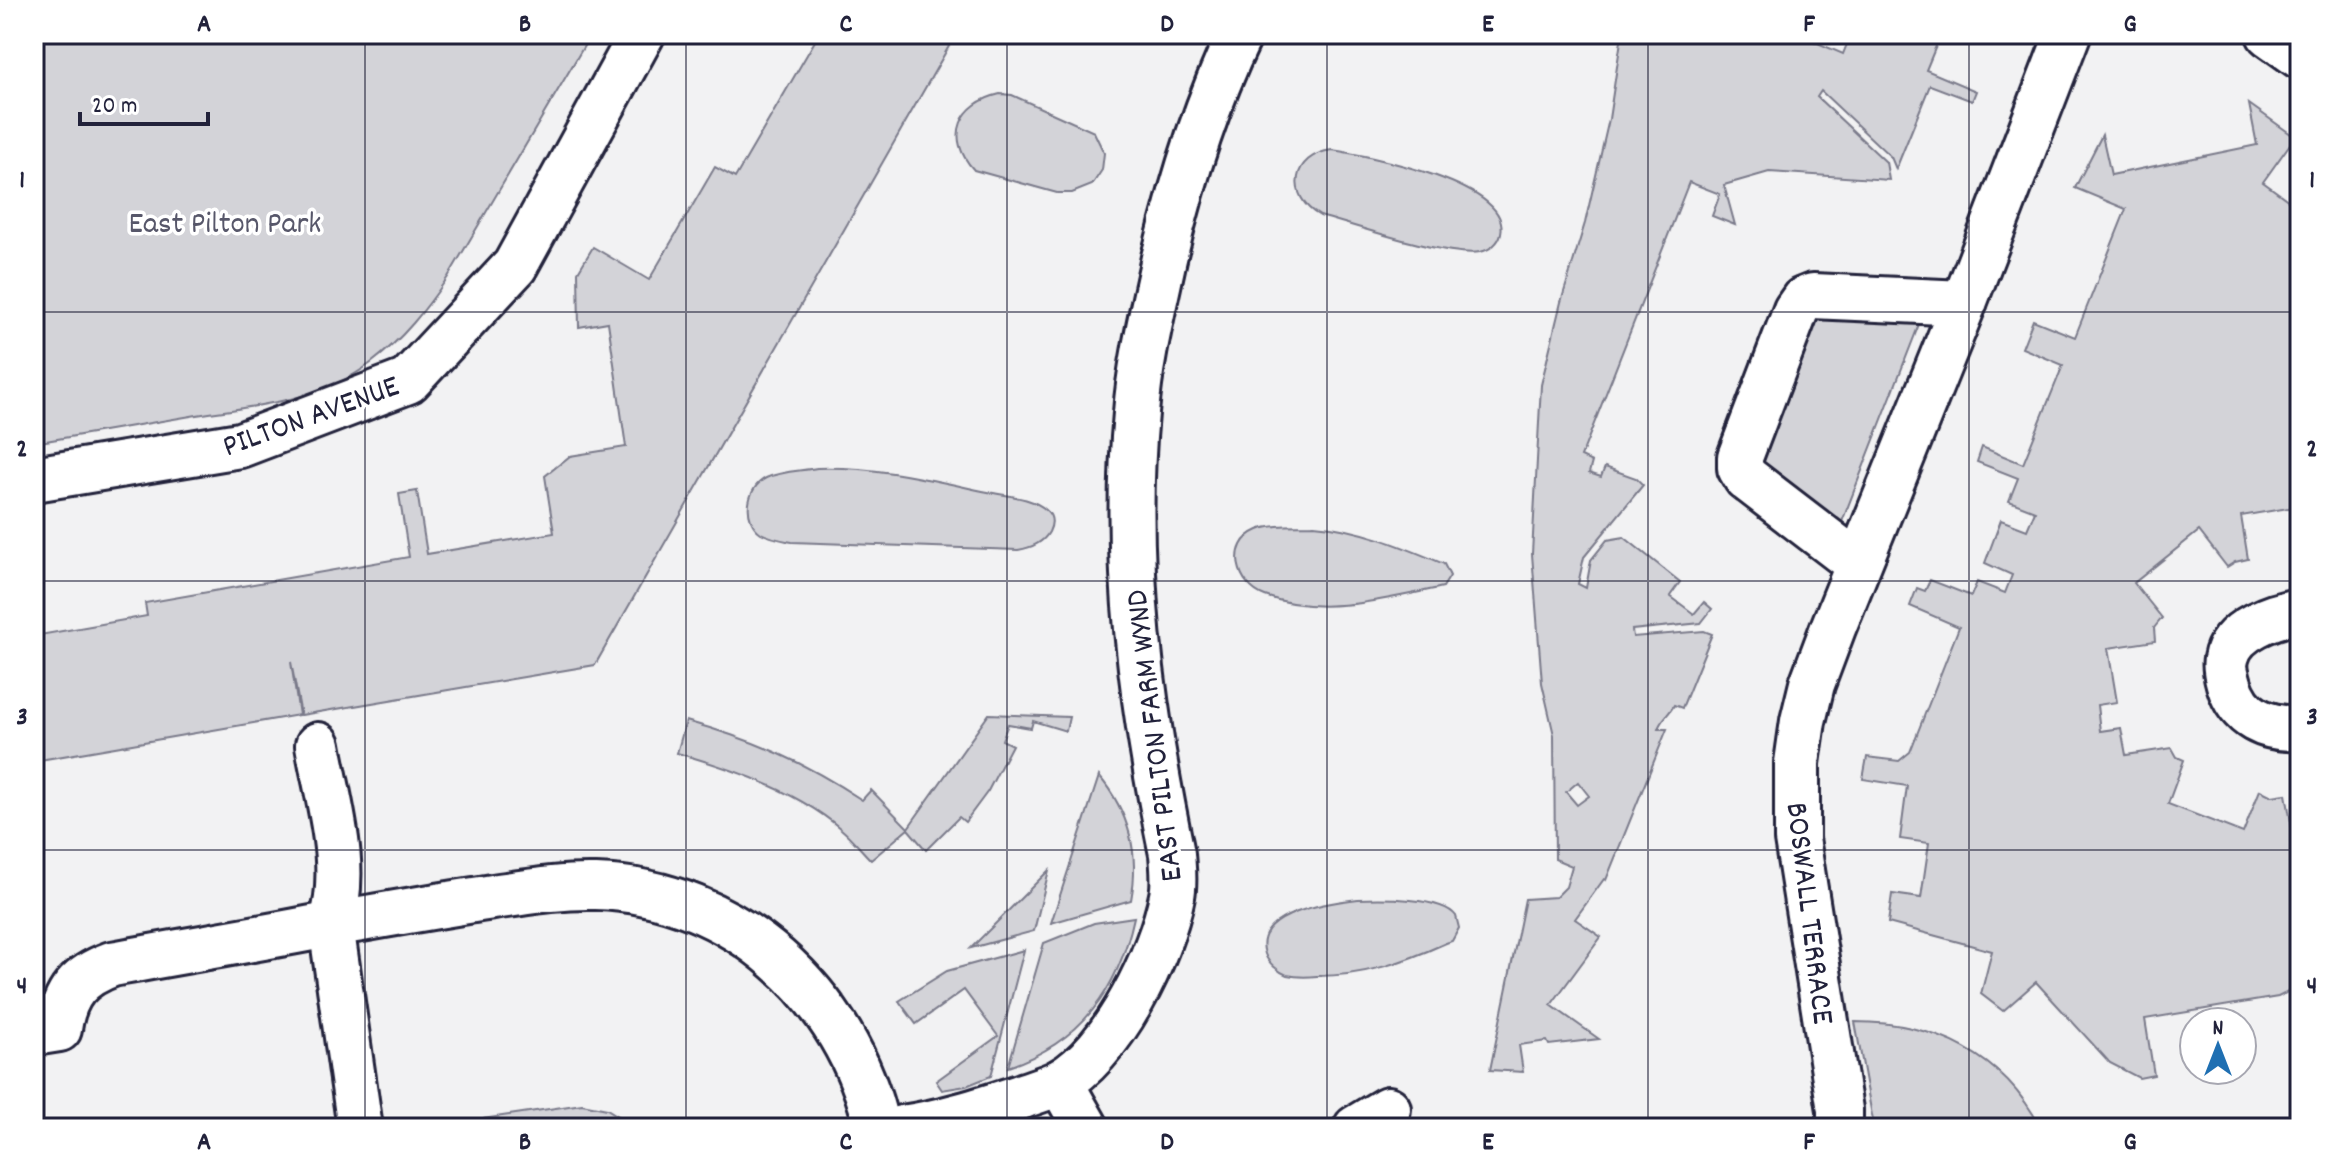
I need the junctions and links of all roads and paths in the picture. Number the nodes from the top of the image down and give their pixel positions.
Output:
1 (642, 34) edge
2 (1240, 34) edge
3 (2068, 34) edge
4 (2269, 34) edge
5 (2300, 56) edge
6 (1964, 303) junction
7 (34, 479) edge
8 (1858, 564) junction
9 (2300, 611) edge
10 (2300, 728) edge
11 (318, 745) dead end
12 (331, 925) junction
13 (34, 1033) edge
14 (1060, 1082) junction
15 (360, 1128) edge
16 (877, 1128) edge
17 (902, 1128) edge
18 (1086, 1128) edge
19 (1840, 1128) edge

1 - 7 street, PILTON AVENUE
2 - 14 street, EAST PILTON FARM WYND
3 - 6 street, BOSWALL TERRACE
4 - 5 street
6 - 8 street, BOSWALL TERRACE
6 - 8 street
8 - 19 street, BOSWALL TERRACE
9 - 10 street
11 - 12 street
12 - 13 street
12 - 15 street
12 - 16 street
14 - 17 street, EAST PILTON FARM WYND
14 - 18 street

